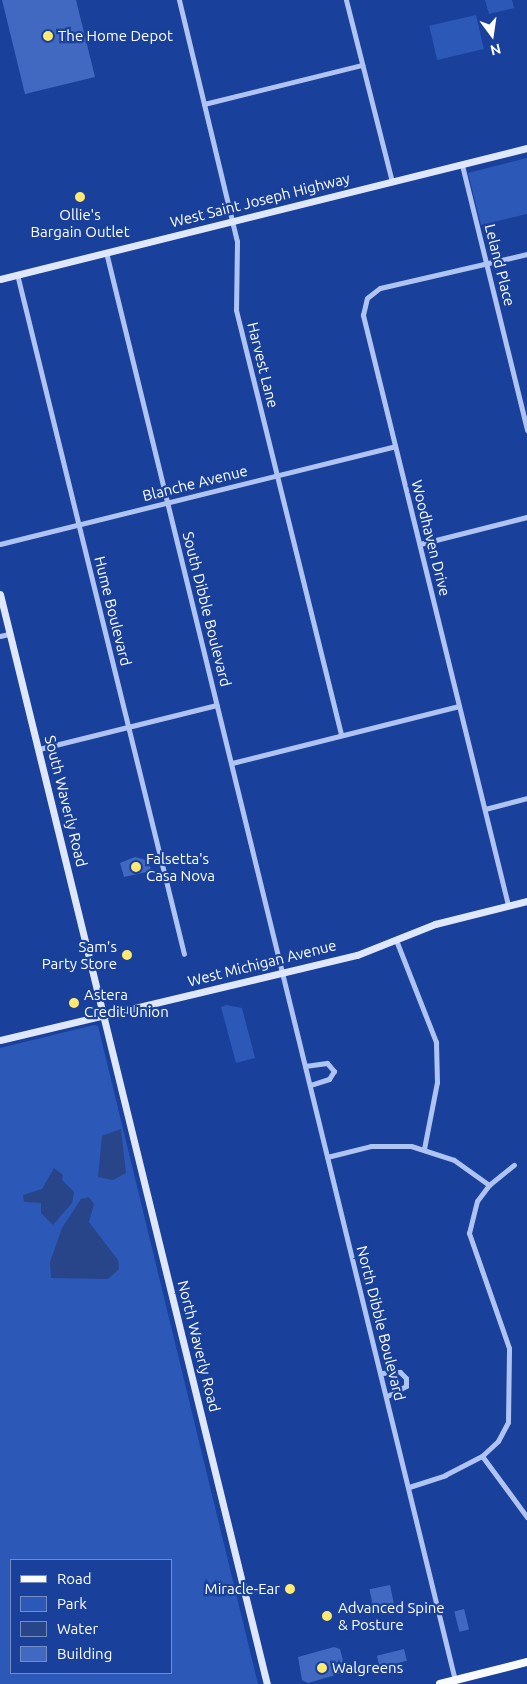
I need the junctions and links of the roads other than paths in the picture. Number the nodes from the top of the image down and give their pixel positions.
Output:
1 (179, 0) edge
2 (346, 0) edge
3 (362, 65) junction
4 (204, 104) junction
5 (527, 148) edge
6 (462, 164) junction
7 (392, 182) junction
8 (233, 221) junction
9 (106, 252) junction
10 (527, 254) edge
11 (486, 264) junction
12 (17, 274) junction
13 (0, 279) edge
14 (527, 430) edge
15 (395, 446) junction
16 (277, 475) junction
17 (169, 503) junction
18 (527, 517) edge
19 (78, 524) junction
20 (0, 544) edge
21 (420, 544) junction
22 (0, 594) edge
23 (9, 634) junction
24 (0, 636) edge
25 (217, 705) junction
26 (459, 706) junction
27 (128, 727) junction
28 (341, 735) junction
29 (39, 749) junction
30 (232, 763) junction
31 (527, 798) edge
32 (485, 809) junction
33 (527, 901) edge
34 (508, 905) junction
35 (396, 940) junction
36 (184, 954) dead end
37 (284, 972) junction
38 (105, 1015) junction
39 (0, 1040) edge
40 (305, 1066) junction
41 (310, 1086) junction
42 (424, 1149) junction
43 (327, 1157) junction
44 (514, 1165) dead end
45 (489, 1185) junction
46 (381, 1373) junction
47 (386, 1396) junction
48 (482, 1456) junction
49 (409, 1487) junction
50 (526, 1513) edge
51 (527, 1662) edge
52 (455, 1680) junction
53 (267, 1684) edge
54 (440, 1684) edge

1 - 4 street, Harvest Lane
2 - 3 street
3 - 4 street
3 - 7 street
4 - 8 street, Harvest Lane
5 - 6 main road, West Saint Joseph Highway
6 - 7 main road, West Saint Joseph Highway
6 - 11 street, Leland Place
7 - 8 main road, West Saint Joseph Highway
8 - 9 main road, West Saint Joseph Highway
8 - 16 street, Harvest Lane
9 - 12 main road, West Saint Joseph Highway
9 - 17 street, South Dibble Boulevard
10 - 11 street, Woodhaven Drive
11 - 14 street, Leland Place
11 - 15 street, Woodhaven Drive
12 - 13 main road, West Saint Joseph Highway
12 - 19 street, Hume Boulevard
15 - 16 street, Blanche Avenue
15 - 21 street, Woodhaven Drive
16 - 17 street, Blanche Avenue
16 - 28 street, Harvest Lane
17 - 19 street, Blanche Avenue
17 - 25 street, South Dibble Boulevard
18 - 21 street
19 - 20 street, Blanche Avenue
19 - 27 street, Hume Boulevard
21 - 26 street, Woodhaven Drive
22 - 23 main road, South Waverly Road
23 - 24 street
23 - 29 main road, South Waverly Road
25 - 27 street
25 - 30 street, South Dibble Boulevard
26 - 28 street
26 - 32 street, Woodhaven Drive
27 - 29 street
27 - 36 street, Hume Boulevard
28 - 30 street
29 - 38 main road, South Waverly Road
30 - 37 street, South Dibble Boulevard
31 - 32 street
32 - 34 street, Woodhaven Drive
33 - 34 main road, West Michigan Avenue
34 - 35 main road, West Michigan Avenue
35 - 37 main road, West Michigan Avenue
35 - 42 street
37 - 38 main road, West Michigan Avenue
37 - 40 street, North Dibble Boulevard
38 - 39 main road, West Michigan Avenue
38 - 53 main road, North Waverly Road
40 - 41 street, North Dibble Boulevard
40 - 41 street
41 - 43 street, North Dibble Boulevard
42 - 43 street
42 - 45 street
43 - 46 street, North Dibble Boulevard
44 - 45 street
45 - 48 street
46 - 47 street, North Dibble Boulevard
46 - 47 street
47 - 49 street, North Dibble Boulevard
48 - 49 street
48 - 50 street
49 - 52 street, North Dibble Boulevard
51 - 52 main road
52 - 54 main road

